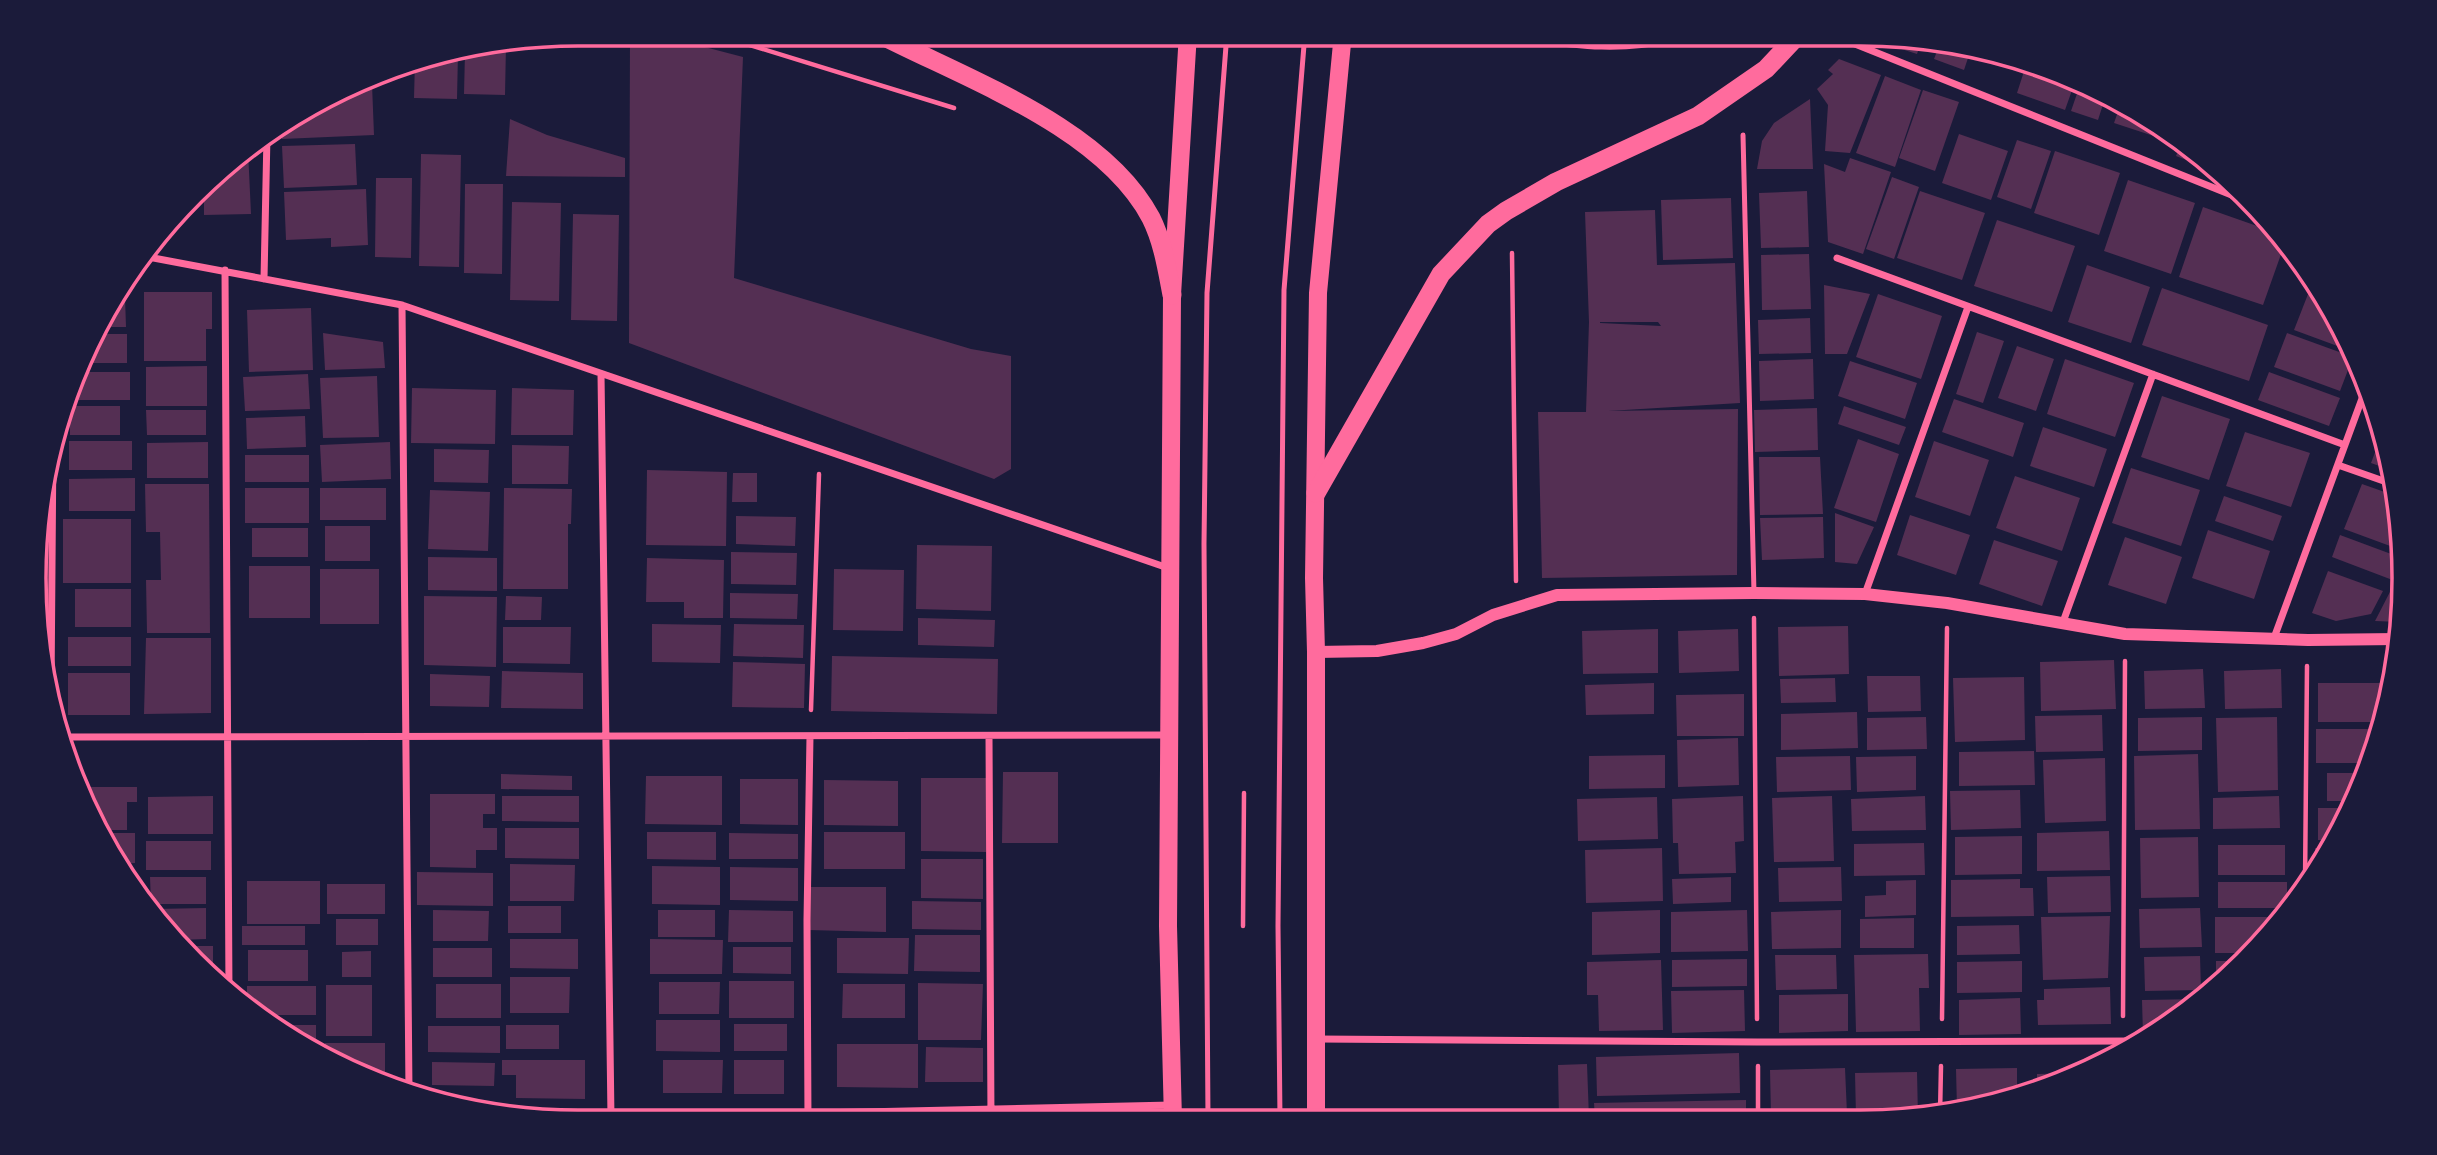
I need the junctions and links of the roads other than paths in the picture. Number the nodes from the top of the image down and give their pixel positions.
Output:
1 (904, 46) edge
2 (1187, 46) edge
3 (1226, 46) edge
4 (1304, 46) edge
5 (1342, 46) edge
6 (1788, 46) edge
7 (1860, 46) edge
8 (1743, 135) dead end
9 (267, 146) edge
10 (2227, 193) edge
11 (152, 258) edge
12 (1837, 258) dead end
13 (225, 270) junction
14 (264, 279) junction
15 (1172, 295) junction
16 (402, 305) junction
17 (1968, 307) junction
18 (601, 374) junction
19 (2153, 374) junction
20 (2361, 401) edge
21 (2345, 445) junction
22 (2338, 465) junction
23 (2382, 480) edge
24 (53, 493) edge
25 (1316, 493) junction
26 (1171, 569) junction
27 (1754, 593) junction
28 (1865, 594) junction
29 (2063, 622) junction
30 (2274, 638) junction
31 (2388, 639) edge
32 (1316, 652) junction
33 (51, 654) edge
34 (1169, 735) junction
35 (228, 736) junction
36 (406, 736) junction
37 (606, 736) junction
38 (810, 736) junction
39 (989, 736) junction
40 (70, 737) edge
41 (229, 979) edge
42 (1315, 1039) junction
43 (2121, 1041) edge
44 (409, 1082) edge
45 (991, 1109) junction
46 (611, 1110) edge
47 (808, 1110) edge
48 (968, 1110) edge
49 (1052, 1110) edge
50 (1173, 1110) edge
51 (1208, 1110) edge
52 (1280, 1110) edge
53 (1316, 1110) edge

1 - 15 highway
2 - 15 main road
3 - 51 lane
4 - 52 lane
5 - 25 main road
6 - 25 highway
7 - 10 street
8 - 27 lane
9 - 14 street
11 - 13 street
12 - 17 street
13 - 14 street
13 - 35 street
14 - 16 street
15 - 26 main road
16 - 18 street
16 - 36 street
17 - 19 street
17 - 28 street
18 - 26 street
18 - 37 street
19 - 21 street
19 - 29 street
20 - 21 street
21 - 22 street
22 - 23 street
22 - 30 street
24 - 33 street
25 - 32 main road
26 - 34 main road
27 - 28 street
27 - 32 street
28 - 29 street
29 - 30 street
30 - 31 street
32 - 42 main road
34 - 39 street
34 - 50 main road
35 - 36 street
35 - 40 street
35 - 41 street
36 - 37 street
36 - 44 street
37 - 38 street
37 - 46 street
38 - 39 street
38 - 47 street
39 - 45 street
42 - 43 street
42 - 53 main road
45 - 48 street
45 - 49 street

